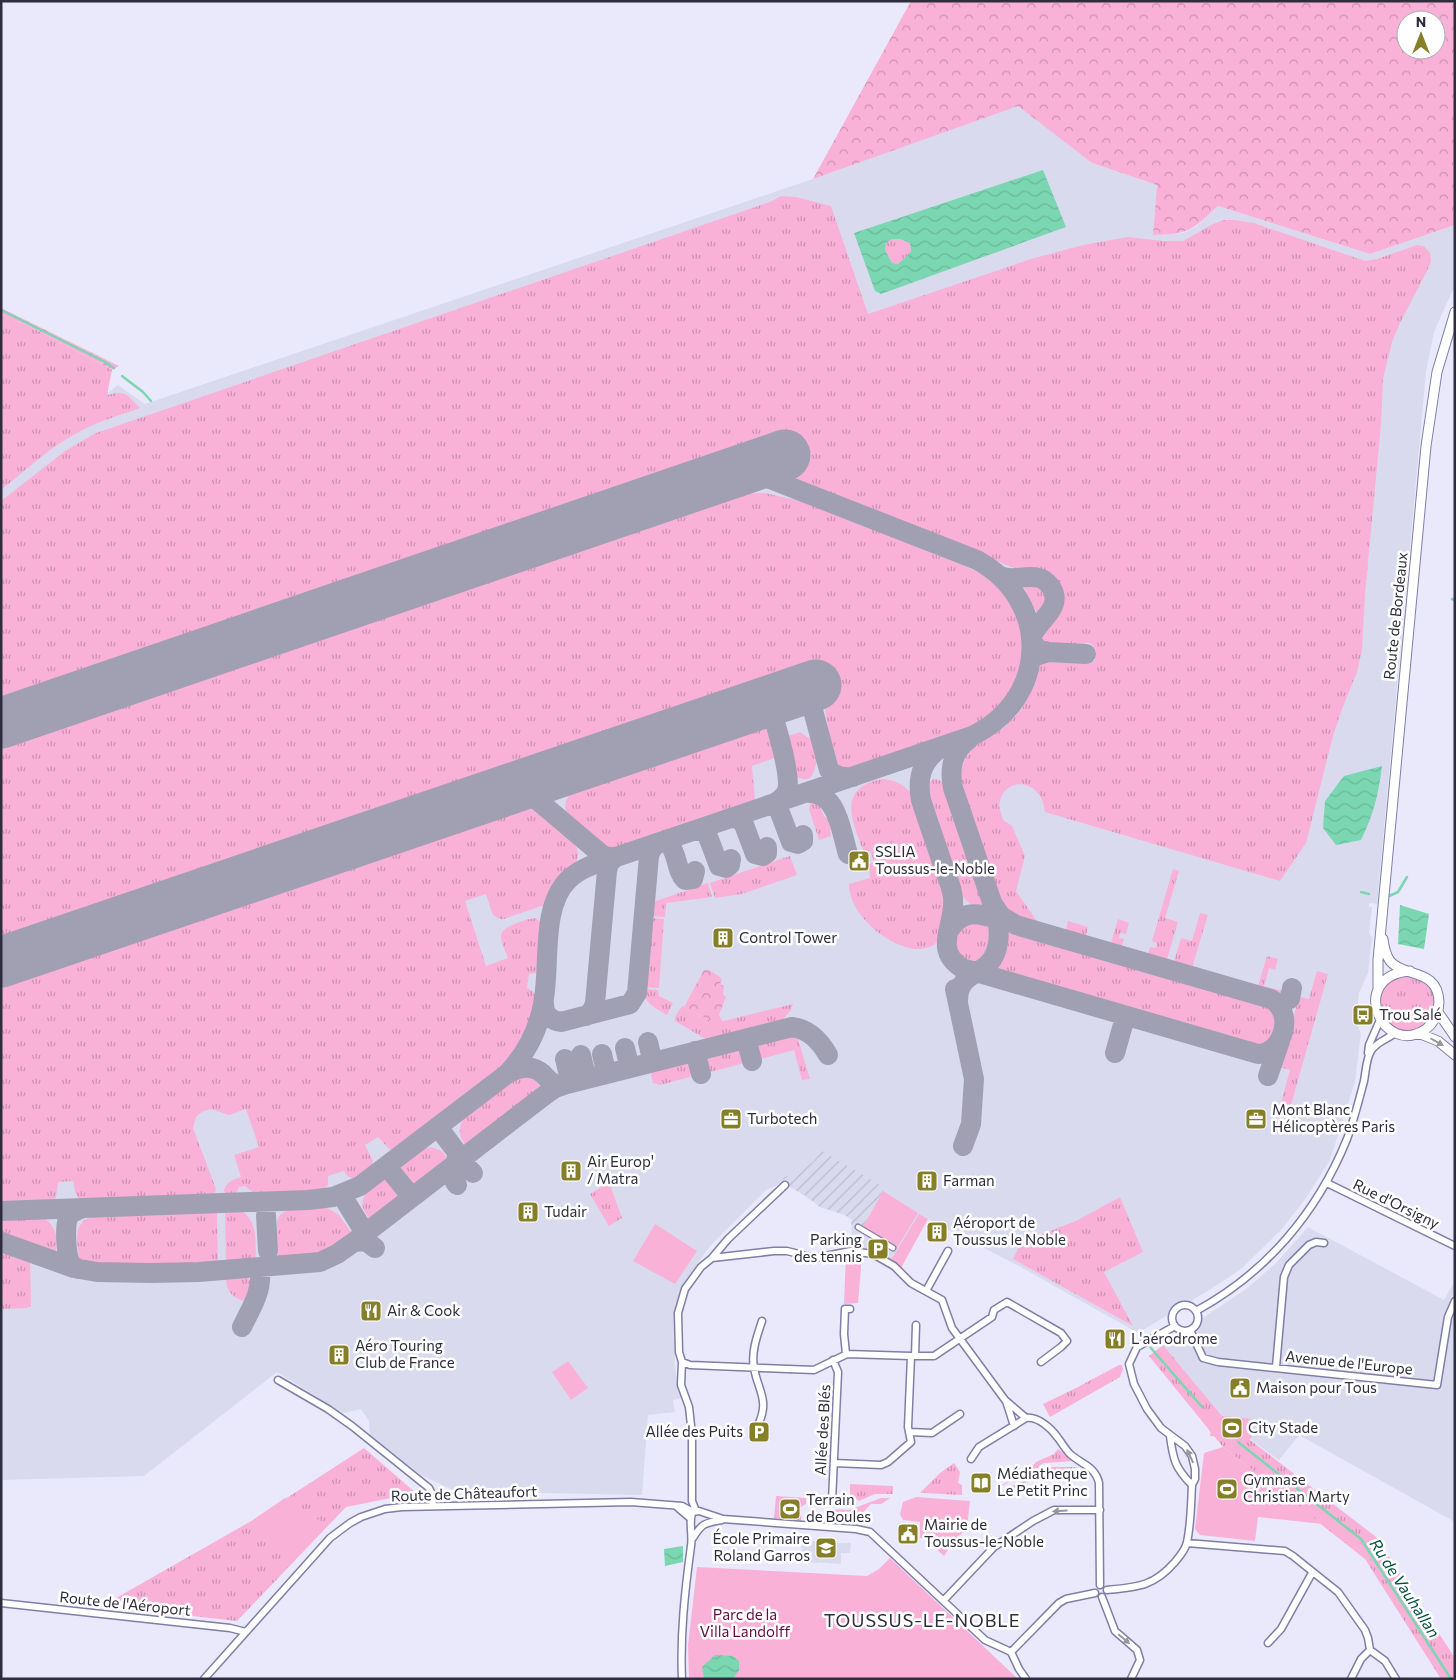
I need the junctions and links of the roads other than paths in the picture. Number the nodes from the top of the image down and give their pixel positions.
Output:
1 (1455, 312) edge
2 (1381, 927) junction
3 (1410, 971) junction
4 (1378, 990) junction
5 (1438, 1012) junction
6 (1380, 1020) junction
7 (1396, 1033) junction
8 (1418, 1033) junction
9 (1455, 1037) edge
10 (1455, 1055) edge
11 (1366, 1070) junction
12 (1327, 1183) junction
13 (786, 1185) dead end
14 (858, 1227) dead end
15 (1324, 1243) dead end
16 (1455, 1246) edge
17 (893, 1248) dead end
18 (948, 1251) dead end
19 (712, 1258) junction
20 (926, 1291) junction
21 (1455, 1301) edge
22 (850, 1309) dead end
23 (1196, 1311) junction
24 (762, 1321) dead end
25 (916, 1324) dead end
26 (1175, 1326) junction
27 (1190, 1330) junction
28 (961, 1338) junction
29 (846, 1354) junction
30 (913, 1356) junction
31 (833, 1360) junction
32 (682, 1362) junction
33 (1041, 1362) dead end
34 (754, 1367) junction
35 (1276, 1367) junction
36 (278, 1380) dead end
37 (1005, 1400) junction
38 (960, 1414) dead end
39 (1026, 1418) junction
40 (758, 1425) dead end
41 (1014, 1426) junction
42 (910, 1432) junction
43 (1170, 1436) junction
44 (971, 1459) dead end
45 (834, 1463) junction
46 (1192, 1485) junction
47 (832, 1501) dead end
48 (433, 1506) junction
49 (1100, 1510) junction
50 (704, 1514) junction
51 (693, 1516) junction
52 (723, 1519) junction
53 (702, 1525) junction
54 (692, 1539) junction
55 (1187, 1543) junction
56 (1312, 1573) junction
57 (1100, 1585) junction
58 (1107, 1590) junction
59 (1095, 1593) junction
60 (1102, 1597) junction
61 (944, 1600) junction
62 (1, 1602) edge
63 (246, 1632) junction
64 (1268, 1643) dead end
65 (1370, 1650) junction
66 (1011, 1652) junction
67 (204, 1679) edge
68 (682, 1679) edge
69 (1026, 1679) edge
70 (1131, 1679) edge
71 (1351, 1679) edge
72 (1396, 1679) edge

1 - 2 main road, Route de Bordeaux
2 - 3 main road
2 - 4 main road
3 - 4 main road
3 - 5 main road
4 - 6 main road
5 - 8 main road
5 - 9 main road
6 - 7 main road
6 - 11 street
7 - 8 main road
7 - 11 street
8 -> 10 main road
11 - 12 street
12 - 16 street, Rue d'Orsigny
12 - 23 street
13 - 19 street
14 - 17 street
15 - 35 street
18 - 20 street
19 - 20 street
19 - 32 street
20 - 28 street
21 - 35 street, Avenue de l'Europe
22 - 29 street
23 - 26 street
23 - 27 street
24 - 34 street
25 - 30 street
26 - 27 street
26 - 43 street
27 - 35 street, Avenue de l'Europe
28 - 30 street
28 - 33 street
28 - 37 street
29 - 30 street
29 - 31 street
30 - 42 street
31 - 34 street
31 - 45 street, Allée des Blés
32 - 34 street
32 - 51 street
34 - 40 street
36 - 48 street
37 - 39 street
37 - 41 street
38 - 42 street
39 - 41 street
39 - 49 street
41 - 44 street
42 - 45 street
43 - 46 street
46 -> 43 street
45 - 47 street, Allée des Blés
46 - 55 street
48 - 51 street, Route de Châteaufort
48 - 63 street, Route de Châteaufort
49 - 57 street
49 -> 61 street
50 - 51 street
50 - 52 street
50 - 53 street
51 - 53 street
51 - 54 street
52 - 53 street
52 - 61 street
53 - 54 street
54 - 68 street
55 - 56 street
55 - 58 street
56 - 64 street
56 - 65 street
57 - 58 street
57 - 59 street
58 - 60 street
59 - 60 street
59 - 66 street
60 -> 70 street
61 - 66 street
62 - 63 street, Route de l'Aéroport
63 - 67 street, Route de Châteaufort
65 - 71 street
65 - 72 street
66 - 69 street

